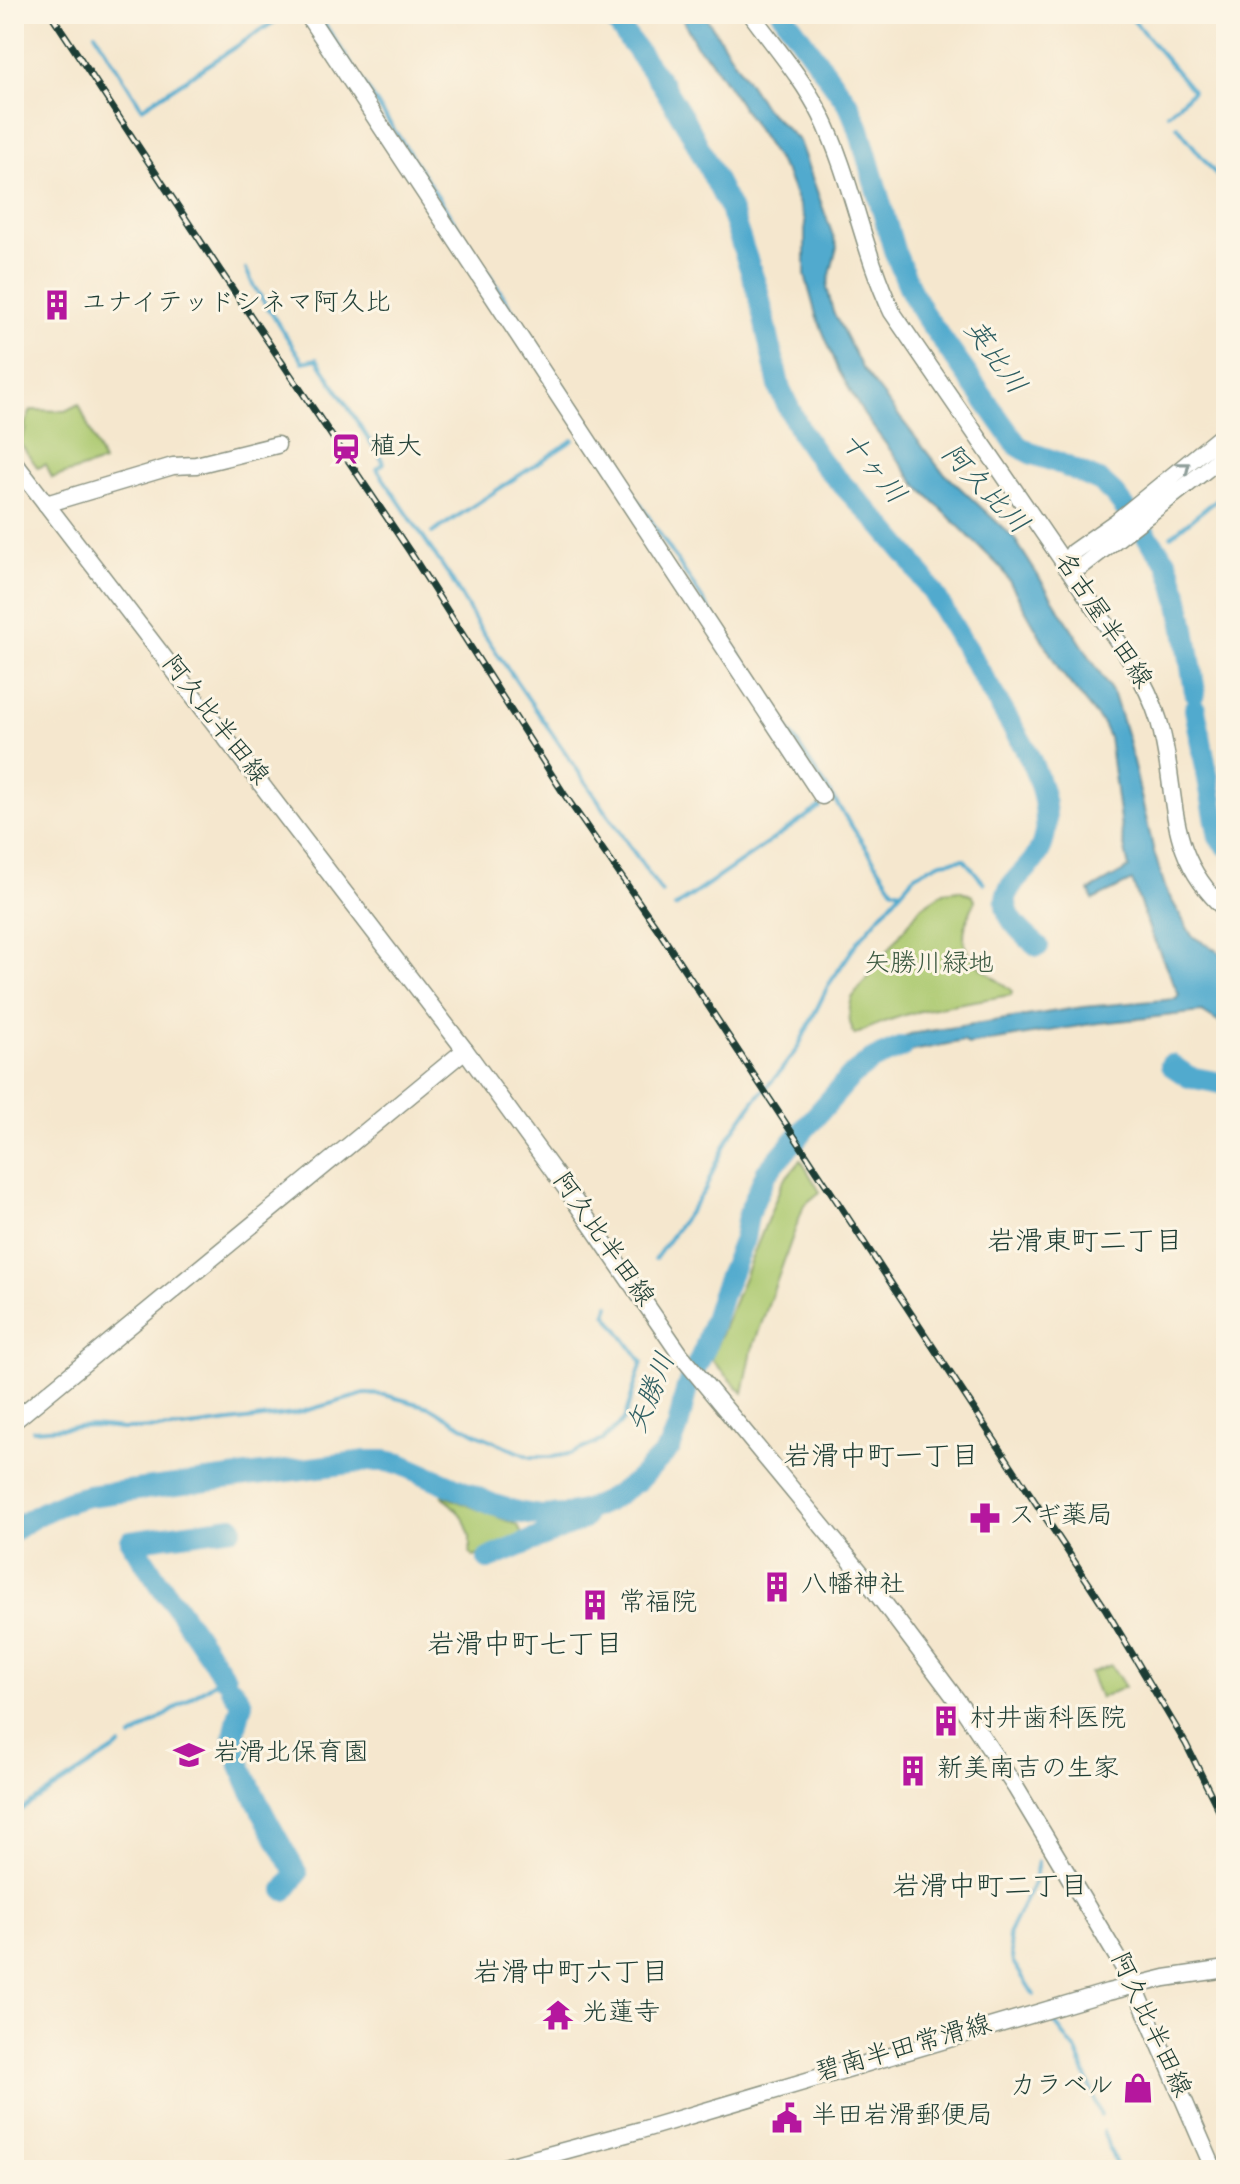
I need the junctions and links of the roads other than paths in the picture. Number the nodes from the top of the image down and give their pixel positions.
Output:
1 (307, 14) edge
2 (751, 14) edge
3 (1226, 432) edge
4 (277, 445) dead end
5 (1226, 452) edge
6 (14, 462) edge
7 (46, 504) junction
8 (1148, 506) junction
9 (1066, 567) junction
10 (822, 796) dead end
11 (1226, 910) edge
12 (465, 1050) junction
13 (14, 1421) edge
14 (1226, 1969) edge
15 (1134, 1985) junction
16 (493, 2170) edge
17 (1214, 2170) edge

1 - 10 main road
2 - 9 main road, 名古屋半田線
8 -> 3 main road
4 - 7 main road
5 - 8 main road
6 - 7 main road, 阿久比半田線
7 - 12 main road, 阿久比半田線
8 - 9 main road
9 - 11 main road, 名古屋半田線
12 - 13 main road
12 - 15 main road, 阿久比半田線
14 - 15 main road, 碧南半田常滑線
15 - 16 main road, 碧南半田常滑線
15 - 17 main road, 阿久比半田線

